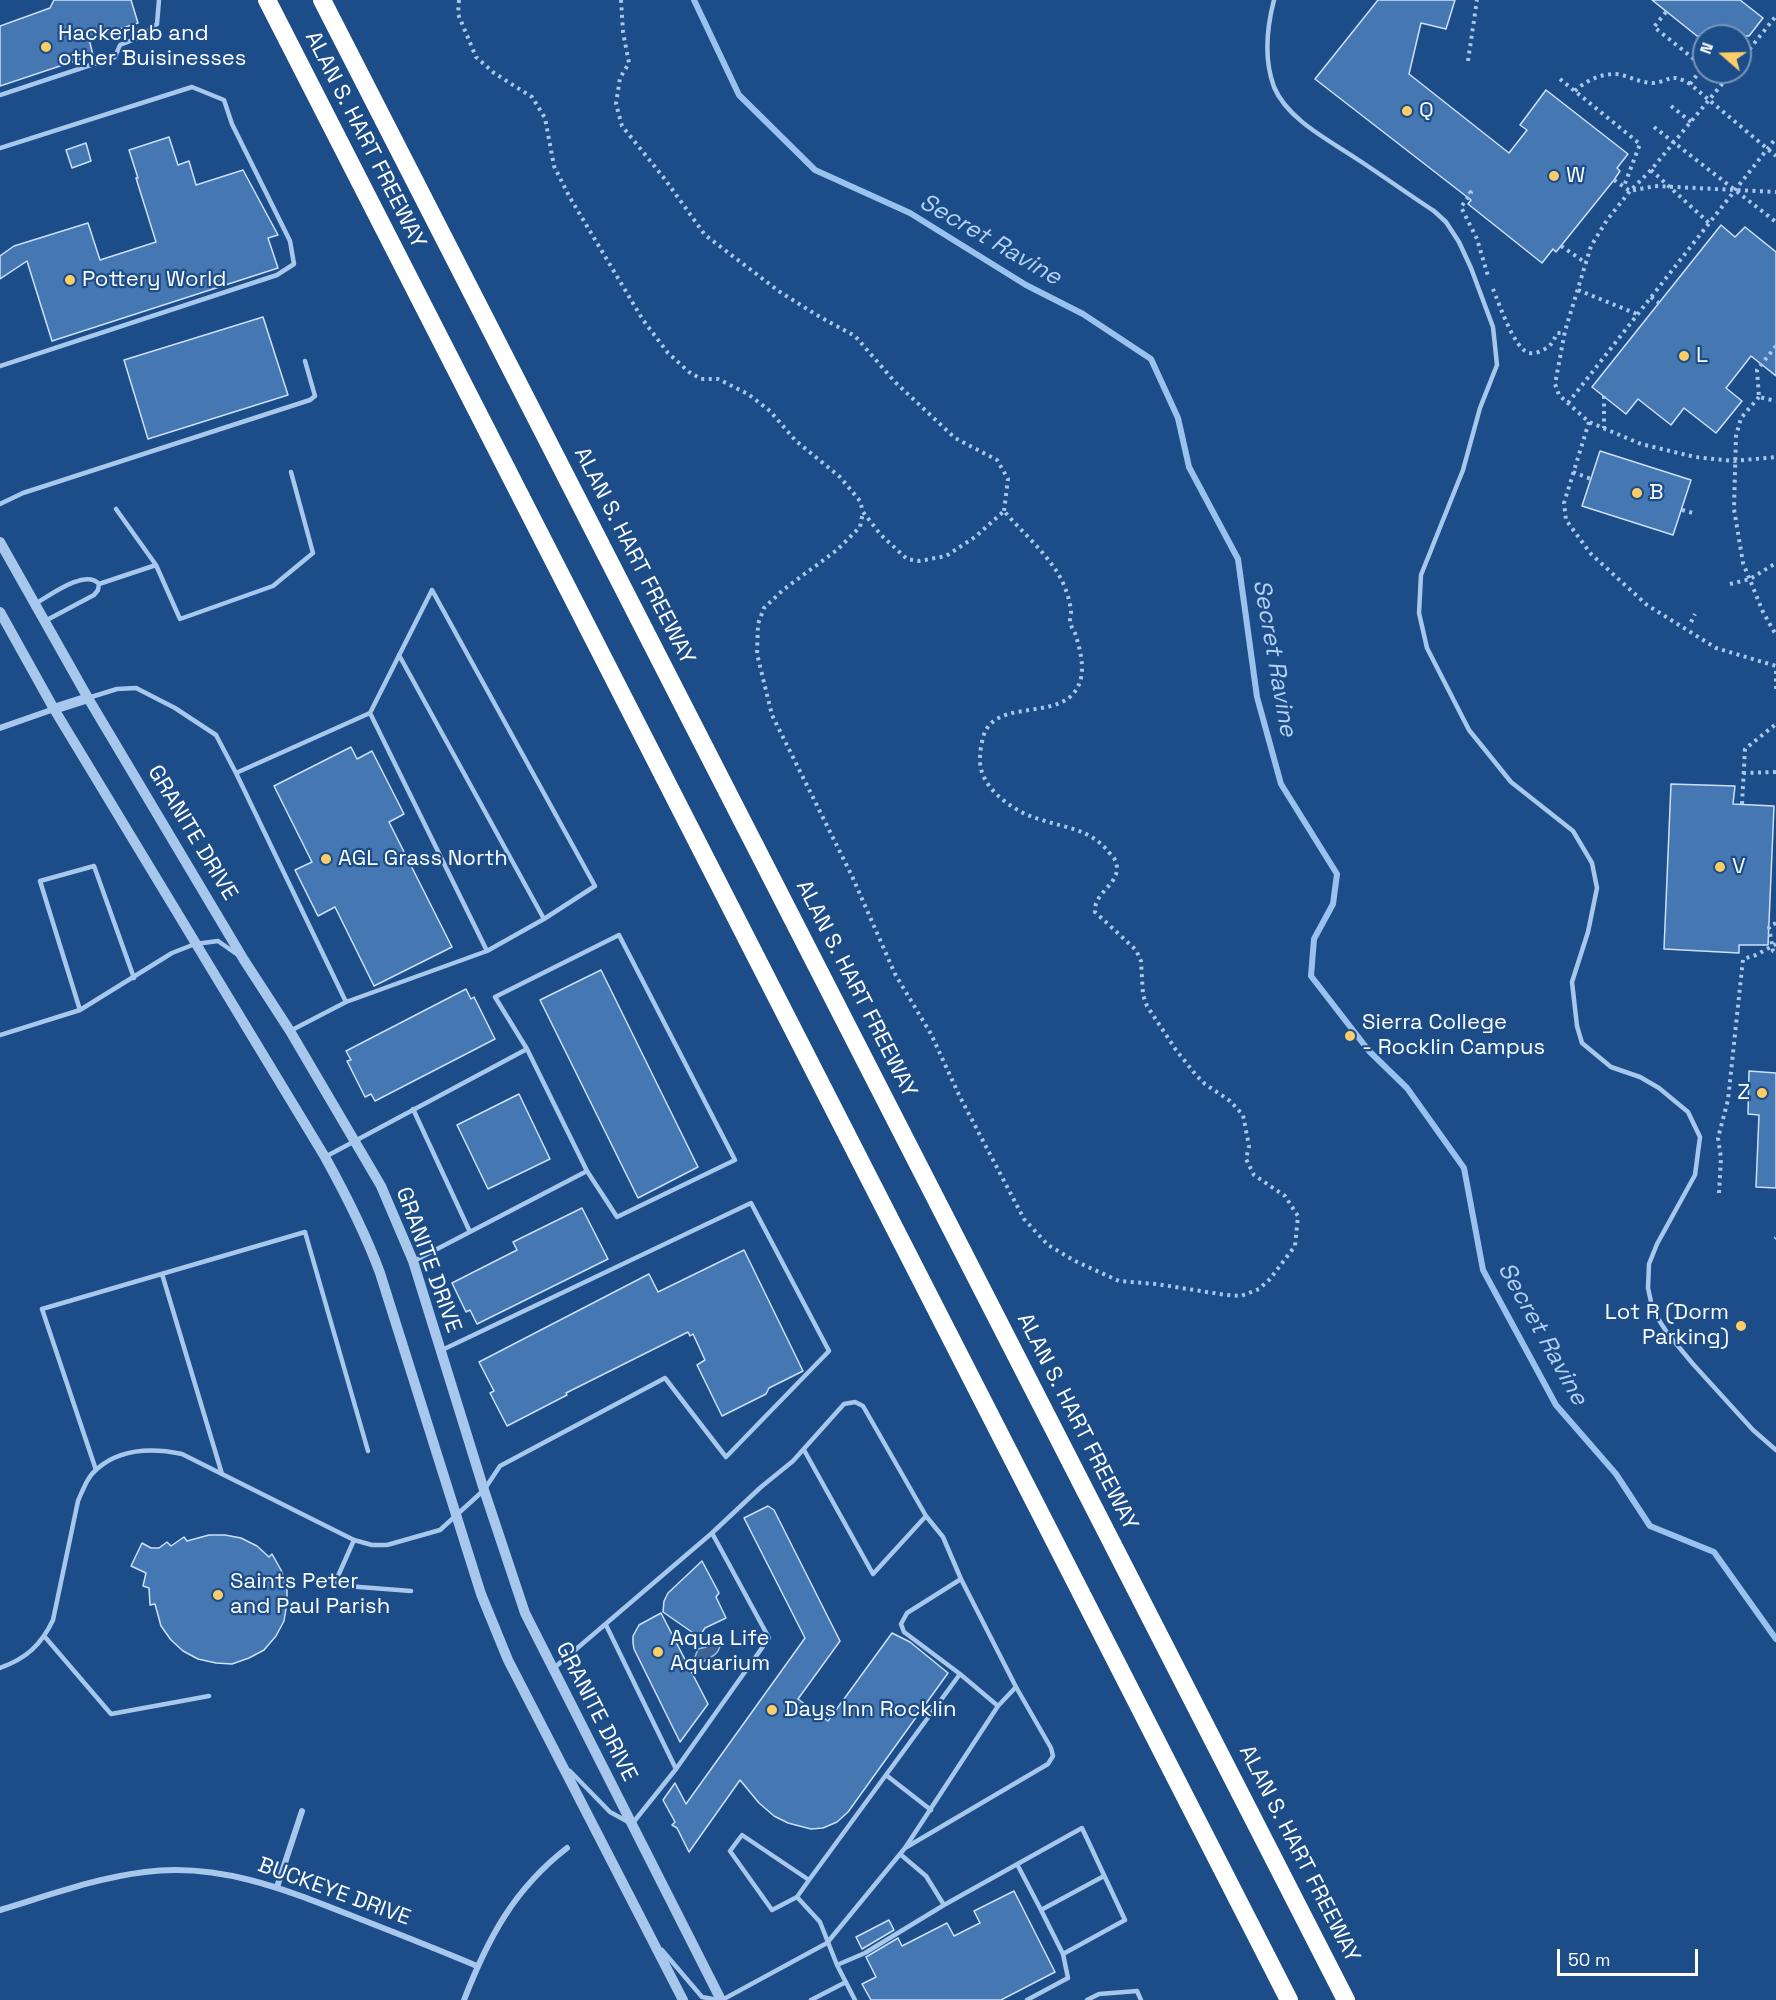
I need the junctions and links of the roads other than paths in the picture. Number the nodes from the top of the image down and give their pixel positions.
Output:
1 (159, 0) edge
2 (267, 0) edge
3 (322, 0) edge
4 (1274, 0) edge
5 (0, 95) edge
6 (0, 148) edge
7 (305, 361) dead end
8 (0, 366) edge
9 (291, 472) dead end
10 (0, 504) edge
11 (116, 509) dead end
12 (0, 542) edge
13 (156, 565) junction
14 (99, 584) junction
15 (35, 604) junction
16 (0, 612) edge
17 (45, 621) junction
18 (399, 655) junction
19 (88, 698) junction
20 (54, 710) junction
21 (370, 713) junction
22 (0, 728) edge
23 (236, 773) junction
24 (544, 919) junction
25 (195, 944) junction
26 (487, 951) junction
27 (244, 960) junction
28 (135, 978) junction
29 (346, 1002) junction
30 (80, 1010) junction
31 (290, 1031) junction
32 (0, 1035) edge
33 (527, 1049) junction
34 (413, 1109) junction
35 (355, 1140) junction
36 (325, 1157) junction
37 (587, 1171) junction
38 (470, 1232) junction
39 (413, 1262) junction
40 (162, 1274) junction
41 (441, 1351) junction
42 (804, 1450) junction
43 (1776, 1450) edge
44 (368, 1451) dead end
45 (96, 1470) junction
46 (222, 1474) junction
47 (484, 1490) junction
48 (457, 1516) junction
49 (926, 1516) junction
50 (712, 1533) junction
51 (354, 1540) junction
52 (961, 1579) junction
53 (411, 1592) dead end
54 (606, 1625) junction
55 (45, 1637) junction
56 (0, 1668) edge
57 (553, 1670) junction
58 (960, 1674) junction
59 (1016, 1687) junction
60 (209, 1696) dead end
61 (998, 1706) junction
62 (562, 1763) junction
63 (676, 1769) junction
64 (886, 1775) junction
65 (931, 1810) junction
66 (302, 1811) dead end
67 (632, 1824) junction
68 (567, 1848) dead end
69 (905, 1848) junction
70 (900, 1854) junction
71 (1017, 1864) junction
72 (1104, 1876) junction
73 (809, 1880) junction
74 (277, 1887) junction
75 (797, 1897) junction
76 (944, 1905) junction
77 (0, 1910) edge
78 (1041, 1910) junction
79 (1303, 1914) junction
80 (651, 1937) junction
81 (827, 1943) junction
82 (1063, 1954) junction
83 (837, 1965) junction
84 (477, 1966) junction
85 (846, 1982) junction
86 (464, 2000) edge
87 (683, 2000) edge
88 (721, 2000) edge
89 (811, 2000) edge
90 (855, 2000) edge
91 (1028, 2000) edge
92 (1088, 2000) edge
93 (1141, 2000) edge
94 (1289, 2000) edge
95 (1346, 2000) edge
96 (1357, 2000) edge

1 - 5 lane
2 - 94 highway, ALAN S. HART FREEWAY
3 - 79 highway, ALAN S. HART FREEWAY
4 - 43 lane
6 - 8 lane
7 - 10 lane
9 - 13 lane
11 - 13 lane
12 - 15 street, GRANITE DRIVE
13 - 14 lane
14 - 15 lane
14 - 17 lane
15 - 17 street, GRANITE DRIVE
16 - 20 street
17 - 19 street, GRANITE DRIVE
18 - 21 lane
18 - 24 lane
18 - 24 lane
19 - 20 street
19 - 23 lane
19 - 27 street, GRANITE DRIVE
20 - 22 street
20 - 25 street
21 - 23 lane
21 - 26 lane
23 - 29 lane
24 - 26 lane
25 - 27 lane
25 - 28 lane
25 - 36 street
26 - 29 lane
27 - 31 street, GRANITE DRIVE
28 - 30 lane
28 - 30 lane
29 - 31 lane
30 - 32 lane
31 - 35 street, GRANITE DRIVE
33 - 34 lane
33 - 37 lane
33 - 37 lane
34 - 35 lane
34 - 38 lane
35 - 36 lane
35 - 39 street, GRANITE DRIVE
36 - 48 street
37 - 38 lane
38 - 39 lane
39 - 41 street, GRANITE DRIVE
40 - 44 lane
40 - 45 lane
40 - 46 lane
41 - 47 street, GRANITE DRIVE
41 - 47 lane
42 - 49 lane
42 - 49 lane
42 - 50 lane
45 - 46 lane
45 - 55 lane
46 - 51 lane
47 - 48 lane
47 - 57 street, GRANITE DRIVE
48 - 51 lane
48 - 62 street
49 - 52 lane
50 - 54 lane
50 - 63 lane
51 - 53 lane
52 - 58 lane
52 - 59 lane
54 - 57 lane
54 - 63 lane
55 - 56 lane
55 - 60 lane
57 - 67 street, GRANITE DRIVE
58 - 61 lane
58 - 64 lane
59 - 61 lane
59 - 69 lane
61 - 65 lane
62 - 67 lane
62 - 80 street
63 - 67 lane
64 - 65 lane
64 - 73 lane
65 - 69 lane
66 - 74 street
67 - 88 street, GRANITE DRIVE
68 - 84 street
69 - 70 lane
70 - 76 lane
70 - 81 lane
71 - 72 lane
71 - 76 lane
71 - 78 lane
72 - 78 lane
72 - 82 lane
73 - 75 lane
73 - 75 lane
74 - 77 street, BUCKEYE DRIVE
74 - 84 street, BUCKEYE DRIVE
75 - 81 lane
76 - 83 lane
78 - 82 lane
79 - 95 highway, ALAN S. HART FREEWAY
79 - 96 highway
80 - 87 street
80 - 88 lane
81 - 83 lane
81 - 88 lane
82 - 91 lane
83 - 85 lane
84 - 86 street
85 - 89 lane
85 - 90 lane
92 - 93 lane

